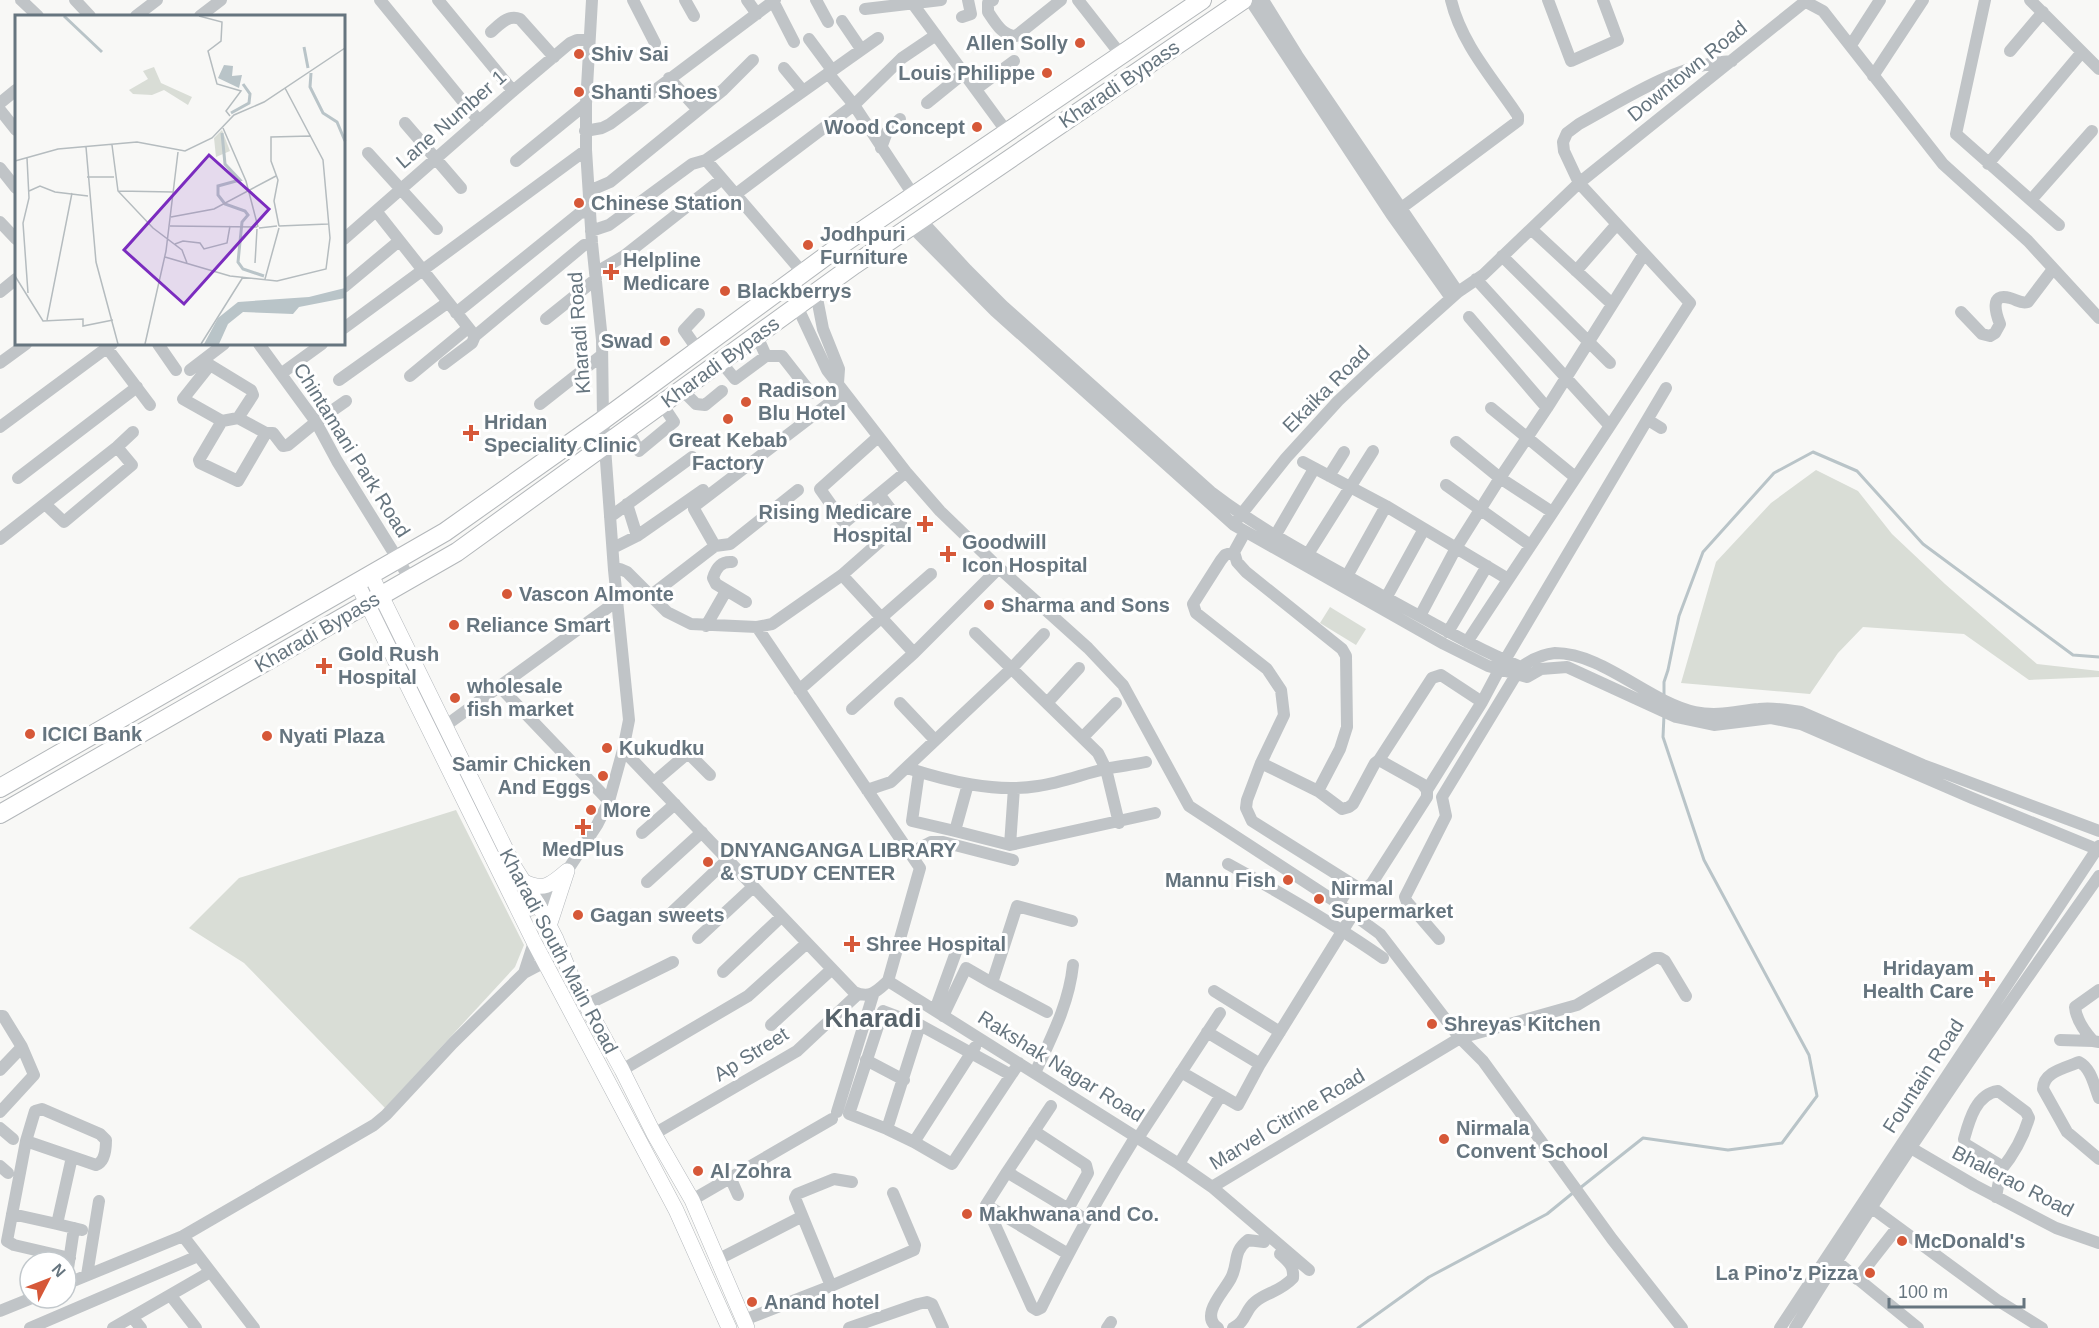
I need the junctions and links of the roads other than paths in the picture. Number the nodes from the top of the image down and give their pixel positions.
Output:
1 (21, 0) edge
2 (75, 0) edge
3 (157, 0) edge
4 (221, 0) edge
5 (380, 0) edge
6 (438, 0) edge
7 (592, 0) edge
8 (633, 0) edge
9 (685, 0) edge
10 (747, 0) edge
11 (816, 0) edge
12 (941, 0) edge
13 (968, 0) edge
14 (993, 0) edge
15 (1061, 0) edge
16 (1078, 0) edge
17 (1202, 0) edge
18 (1243, 0) edge
19 (1250, 0) edge
20 (1263, 0) edge
21 (1451, 0) edge
22 (1548, 0) edge
23 (1603, 0) edge
24 (1880, 0) edge
25 (1923, 0) edge
26 (1985, 0) edge
27 (2030, 0) edge
28 (774, 1) edge
29 (1807, 1) edge
30 (913, 4) junction
31 (865, 9) dead end
32 (2043, 12) junction
33 (757, 14) junction
34 (37, 15) edge
35 (89, 15) edge
36 (137, 15) edge
37 (201, 15) edge
38 (694, 16) dead end
39 (962, 17) dead end
40 (842, 21) dead end
41 (828, 22) dead end
42 (490, 32) dead end
43 (936, 35) junction
44 (878, 38) dead end
45 (809, 39) dead end
46 (590, 40) junction
47 (794, 42) dead end
48 (655, 43) dead end
49 (1851, 45) junction
50 (861, 49) junction
51 (2010, 51) dead end
52 (2082, 51) junction
53 (1121, 55) junction
54 (554, 57) junction
55 (753, 60) dead end
56 (1014, 60) dead end
57 (1732, 61) junction
58 (784, 68) dead end
59 (2099, 69) edge
60 (830, 72) junction
61 (964, 73) junction
62 (1873, 76) junction
63 (669, 78) junction
64 (976, 89) junction
65 (15, 91) edge
66 (513, 91) junction
67 (802, 91) junction
68 (0, 102) edge
69 (927, 103) dead end
70 (586, 104) junction
71 (854, 105) junction
72 (0, 110) edge
73 (698, 110) junction
74 (900, 119) dead end
75 (479, 121) junction
76 (405, 123) dead end
77 (15, 129) edge
78 (585, 131) junction
79 (2092, 131) dead end
80 (1007, 132) junction
81 (881, 148) junction
82 (585, 150) junction
83 (368, 153) dead end
84 (436, 158) junction
85 (706, 160) junction
86 (516, 161) dead end
87 (1988, 164) junction
88 (0, 168) edge
89 (722, 178) junction
90 (1579, 183) junction
91 (15, 187) edge
92 (461, 188) dead end
93 (401, 189) junction
94 (589, 191) junction
95 (736, 194) junction
96 (914, 196) junction
97 (2031, 200) junction
98 (1400, 209) junction
99 (376, 211) junction
100 (590, 211) junction
101 (0, 222) edge
102 (916, 223) junction
103 (1617, 224) junction
104 (2059, 225) dead end
105 (437, 229) dead end
106 (1531, 229) junction
107 (345, 237) edge
108 (591, 237) junction
109 (15, 238) edge
110 (399, 241) junction
111 (1644, 254) junction
112 (1502, 256) junction
113 (2053, 268) junction
114 (423, 270) junction
115 (1576, 271) junction
116 (803, 273) junction
117 (595, 276) junction
118 (1476, 279) junction
119 (15, 280) edge
120 (345, 286) edge
121 (0, 292) edge
122 (816, 293) junction
123 (1454, 295) junction
124 (447, 303) junction
125 (1612, 304) junction
126 (798, 306) junction
127 (1961, 312) dead end
128 (456, 313) junction
129 (699, 314) dead end
130 (1469, 317) dead end
131 (2099, 318) edge
132 (546, 320) dead end
133 (345, 327) edge
134 (472, 332) junction
135 (757, 336) junction
136 (1588, 341) junction
137 (25, 345) edge
138 (107, 345) edge
139 (159, 345) edge
140 (223, 345) edge
141 (260, 345) edge
142 (321, 345) edge
143 (698, 350) junction
144 (602, 354) junction
145 (766, 356) junction
146 (721, 362) junction
147 (0, 363) edge
148 (1610, 363) dead end
149 (444, 364) dead end
150 (176, 370) dead end
151 (190, 370) dead end
152 (282, 373) junction
153 (410, 376) dead end
154 (1565, 376) junction
155 (339, 380) dead end
156 (838, 383) junction
157 (138, 387) junction
158 (1666, 388) dead end
159 (682, 390) junction
160 (722, 391) dead end
161 (811, 393) dead end
162 (845, 394) junction
163 (346, 401) dead end
164 (540, 404) dead end
165 (150, 405) dead end
166 (1491, 408) dead end
167 (1547, 408) junction
168 (238, 418) junction
169 (603, 420) junction
170 (1648, 420) junction
171 (222, 421) junction
172 (316, 422) junction
173 (1609, 425) junction
174 (0, 427) edge
175 (1661, 428) dead end
176 (133, 432) dead end
177 (266, 433) junction
178 (878, 436) junction
179 (1527, 438) junction
180 (1456, 442) dead end
181 (605, 446) junction
182 (117, 447) junction
183 (1373, 451) dead end
184 (1344, 452) dead end
185 (692, 457) dead end
186 (906, 472) junction
187 (1329, 476) junction
188 (1500, 477) junction
189 (1575, 477) junction
190 (18, 478) dead end
191 (711, 485) dead end
192 (1446, 485) dead end
193 (1350, 486) junction
194 (798, 490) dead end
195 (879, 494) junction
196 (45, 504) junction
197 (627, 504) junction
198 (1386, 506) junction
199 (1480, 510) junction
200 (1552, 512) junction
201 (610, 517) junction
202 (1240, 524) junction
203 (1424, 529) junction
204 (637, 536) junction
205 (1275, 536) junction
206 (0, 539) edge
207 (1530, 545) junction
208 (715, 546) junction
209 (612, 548) junction
210 (1456, 548) junction
211 (1234, 552) junction
212 (1308, 554) junction
213 (398, 559) junction
214 (732, 562) dead end
215 (1487, 566) junction
216 (999, 568) junction
217 (614, 570) junction
218 (931, 574) dead end
219 (842, 575) junction
220 (1347, 576) junction
221 (364, 579) junction
222 (410, 579) junction
223 (1508, 579) junction
224 (726, 591) junction
225 (650, 597) junction
226 (1386, 598) junction
227 (374, 599) junction
228 (617, 601) junction
229 (746, 602) dead end
230 (1420, 616) junction
231 (880, 619) junction
232 (706, 627) junction
233 (757, 627) junction
234 (1448, 632) junction
235 (975, 633) dead end
236 (1044, 634) dead end
237 (1467, 642) junction
238 (914, 653) junction
239 (1502, 665) junction
240 (1079, 668) dead end
241 (1011, 669) junction
242 (1519, 671) junction
243 (500, 687) junction
244 (799, 690) junction
245 (1482, 702) junction
246 (900, 703) dead end
247 (1047, 703) junction
248 (1116, 703) dead end
249 (852, 709) dead end
250 (1677, 711) junction
251 (445, 726) junction
252 (1083, 737) junction
253 (934, 740) junction
254 (623, 750) junction
255 (1379, 760) junction
256 (1146, 762) dead end
257 (1261, 763) junction
258 (906, 768) junction
259 (1106, 769) junction
260 (919, 772) junction
261 (710, 775) dead end
262 (654, 782) junction
263 (968, 784) junction
264 (0, 788) edge
265 (1014, 788) junction
266 (867, 790) junction
267 (1427, 790) junction
268 (1318, 791) junction
269 (609, 801) junction
270 (675, 804) junction
271 (1155, 813) dead end
272 (0, 814) edge
273 (1119, 822) junction
274 (955, 831) junction
275 (2099, 831) edge
276 (702, 832) junction
277 (642, 833) dead end
278 (1011, 845) junction
279 (2098, 848) edge
280 (910, 853) junction
281 (728, 859) junction
282 (1013, 860) dead end
283 (1228, 864) dead end
284 (567, 872) junction
285 (2099, 876) edge
286 (523, 881) junction
287 (647, 882) dead end
288 (1351, 884) junction
289 (753, 887) junction
290 (1339, 904) junction
291 (539, 906) junction
292 (671, 913) dead end
293 (1353, 914) junction
294 (521, 915) junction
295 (781, 917) junction
296 (1072, 921) dead end
297 (549, 926) junction
298 (1343, 930) junction
299 (698, 938) dead end
300 (1439, 939) dead end
301 (534, 942) junction
302 (807, 943) junction
303 (956, 952) dead end
304 (562, 953) junction
305 (1383, 957) dead end
306 (673, 962) dead end
307 (545, 963) junction
308 (1073, 965) dead end
309 (832, 969) junction
310 (723, 972) dead end
311 (524, 974) junction
312 (888, 981) junction
313 (992, 983) junction
314 (2099, 990) edge
315 (1214, 991) dead end
316 (858, 994) junction
317 (873, 995) junction
318 (1686, 996) dead end
319 (586, 1005) junction
320 (1047, 1012) dead end
321 (939, 1013) junction
322 (1220, 1013) dead end
323 (0, 1016) edge
324 (771, 1025) dead end
325 (920, 1025) junction
326 (1207, 1032) junction
327 (1280, 1032) junction
328 (981, 1038) junction
329 (1460, 1038) junction
330 (2060, 1040) dead end
331 (2096, 1042) edge
332 (22, 1047) junction
333 (972, 1052) junction
334 (866, 1060) junction
335 (1019, 1063) junction
336 (1260, 1064) junction
337 (0, 1070) edge
338 (622, 1070) junction
339 (1181, 1072) junction
340 (1035, 1073) junction
341 (1011, 1075) junction
342 (904, 1080) junction
343 (1221, 1095) junction
344 (2099, 1098) edge
345 (1051, 1106) dead end
346 (0, 1112) edge
347 (0, 1128) edge
348 (887, 1129) junction
349 (1034, 1131) junction
350 (654, 1134) junction
351 (1137, 1137) junction
352 (13, 1139) dead end
353 (26, 1142) junction
354 (914, 1142) junction
355 (1911, 1149) junction
356 (72, 1157) junction
357 (2099, 1159) edge
358 (1179, 1164) junction
359 (2003, 1167) junction
360 (1007, 1172) junction
361 (730, 1177) junction
362 (852, 1182) dead end
363 (1212, 1187) junction
364 (892, 1193) dead end
365 (738, 1195) dead end
366 (1996, 1197) junction
367 (692, 1200) junction
368 (99, 1201) dead end
369 (986, 1205) junction
370 (1872, 1208) junction
371 (1068, 1209) junction
372 (12, 1214) junction
373 (801, 1217) junction
374 (1085, 1219) junction
375 (57, 1224) junction
376 (1897, 1228) junction
377 (183, 1236) junction
378 (1266, 1239) junction
379 (2099, 1243) edge
380 (35, 1250) edge
381 (72, 1250) edge
382 (1068, 1254) junction
383 (198, 1256) junction
384 (717, 1260) junction
385 (1836, 1261) junction
386 (1310, 1270) dead end
387 (210, 1272) junction
388 (87, 1275) junction
389 (78, 1278) edge
390 (1857, 1279) junction
391 (831, 1286) junction
392 (171, 1296) junction
393 (18, 1304) edge
394 (0, 1311) edge
395 (132, 1317) junction
396 (745, 1324) edge
397 (853, 1327) edge
398 (30, 1328) edge
399 (113, 1328) edge
400 (141, 1328) edge
401 (196, 1328) edge
402 (254, 1328) edge
403 (729, 1328) edge
404 (943, 1328) edge
405 (1218, 1328) edge
406 (1233, 1328) edge
407 (1682, 1328) edge
408 (1780, 1328) edge
409 (1795, 1328) edge
410 (1918, 1328) edge
411 (2042, 1328) edge

1 - 34 street
2 - 35 street
3 - 36 street
4 - 37 street
5 - 75 street
6 - 66 street
7 - 46 street, Kharadi Road
8 - 48 street
9 - 38 street
10 - 33 street
11 - 41 street
12 - 30 street
13 - 39 street
14 - 15 street
16 - 53 street
17 - 53 highway, Kharadi Bypass
18 - 102 highway, Kharadi Bypass
19 - 123 street
20 - 98 street
21 - 98 street
22 - 23 street
24 - 49 street
25 - 62 street
26 - 87 street
27 - 32 street
28 - 33 street
28 - 47 street
29 - 49 street, Downtown Road
29 - 57 street, Downtown Road
30 - 31 street
30 - 43 street
32 - 51 street
32 - 52 street
33 - 63 street
40 - 50 street
42 - 54 street
43 - 61 street
43 - 71 street
44 - 50 street
45 - 60 street
46 - 54 street, Lane Number 1
46 - 70 street, Kharadi Road
49 - 62 street, Downtown Road
50 - 60 street
52 - 59 street
52 - 87 street
53 - 80 highway, Kharadi Bypass
54 - 66 street, Lane Number 1
55 - 73 street
56 - 64 street
57 - 90 street, Downtown Road
57 - 90 street
58 - 67 street
60 - 67 street
60 - 71 street
61 - 64 street
61 - 69 street
62 - 113 street, Downtown Road
63 - 73 street
63 - 78 street
64 - 80 street
65 - 68 street
66 - 75 street, Lane Number 1
67 - 85 street
70 - 78 street, Kharadi Road
70 - 86 street
71 - 81 street
71 - 95 street
72 - 77 street
73 - 94 street
74 - 81 street
75 - 84 street, Lane Number 1
76 - 84 street
78 - 82 street, Kharadi Road
79 - 97 street
80 - 96 highway, Kharadi Bypass
81 - 96 street
82 - 94 street, Kharadi Road
82 - 114 street
83 - 93 street
84 - 92 street
84 - 93 street, Lane Number 1
85 - 89 street
85 - 108 street
87 - 97 street
88 - 91 street
89 - 95 street
89 - 117 street
90 - 103 street
90 - 106 street, Downtown Road
93 - 99 street, Lane Number 1
93 - 105 street
94 - 100 street, Kharadi Road
95 - 116 street
96 - 116 highway, Kharadi Bypass
97 - 104 street
98 - 123 street
99 - 107 street, Lane Number 1
99 - 110 street
100 - 108 street, Kharadi Road
100 - 128 street
101 - 109 street
102 - 122 highway, Kharadi Bypass
102 - 202 street
103 - 111 street
103 - 115 street
106 - 112 street, Downtown Road
106 - 115 street
108 - 117 street, Kharadi Road
108 - 134 street
110 - 114 street
110 - 120 street
111 - 125 street
111 - 173 street
112 - 118 street, Downtown Road
112 - 136 street
113 - 127 street
113 - 131 street, Downtown Road
114 - 124 street
114 - 133 street
115 - 125 street
116 - 143 highway, Kharadi Bypass
117 - 132 street
117 - 144 street, Kharadi Road
118 - 123 street, Downtown Road
118 - 154 street
119 - 121 street
122 - 126 highway, Kharadi Bypass
122 - 156 street
123 - 202 street, Ekaika Road
124 - 128 street
124 - 155 street
125 - 136 street
126 - 135 highway, Kharadi Bypass
126 - 156 street
128 - 134 street
129 - 143 street
130 - 167 street
134 - 149 street
134 - 153 street
135 - 145 street
135 - 146 highway, Kharadi Bypass
136 - 148 street
136 - 154 street
137 - 147 street
138 - 157 street
138 - 174 street
139 - 150 street
140 - 151 street
141 - 152 street, Chintamani Park Road
142 - 152 street
143 - 169 highway, Kharadi Bypass
144 - 164 street
144 - 169 street, Kharadi Road
145 - 146 street
145 - 161 street
146 - 159 highway, Kharadi Bypass
152 - 172 street, Chintamani Park Road
154 - 167 street
154 - 173 street
156 - 162 street
157 - 165 street
157 - 190 street
158 - 170 street
159 - 160 street
159 - 181 highway, Kharadi Bypass
162 - 178 street
162 - 208 street
163 - 172 street
166 - 179 street
167 - 179 street
168 - 171 street
168 - 171 street
168 - 177 street
169 - 181 street, Kharadi Road
169 - 213 highway, Kharadi Bypass
170 - 175 street
170 - 239 street
171 - 177 street
172 - 177 street
172 - 213 street, Chintamani Park Road
173 - 189 street
176 - 182 street
178 - 186 street
178 - 195 street
179 - 188 street
179 - 189 street
180 - 188 street
181 - 201 street, Kharadi Road
181 - 222 highway, Kharadi Bypass
182 - 196 street
182 - 196 street
183 - 193 street
184 - 187 street
185 - 197 street
186 - 195 street
186 - 216 street
187 - 193 street
187 - 205 street
188 - 199 street
188 - 200 street
189 - 200 street
191 - 204 street
192 - 199 street
193 - 198 street
193 - 212 street
194 - 208 street
195 - 219 street
196 - 206 street
197 - 201 street
197 - 204 street
198 - 203 street
198 - 220 street
199 - 207 street
199 - 210 street
200 - 207 street
201 - 209 street, Kharadi Road
202 - 205 street
202 - 211 street, Ekaika Road
202 - 239 street
203 - 210 street
203 - 226 street
204 - 209 street
205 - 212 street
207 - 223 street
208 - 225 street
209 - 217 street, Kharadi Road
210 - 215 street
210 - 230 street
211 - 257 street, Ekaika Road
211 - 268 street
212 - 220 street
213 - 221 highway, Kharadi Bypass
213 - 222 street, Chintamani Park Road
214 - 224 street
215 - 223 street
215 - 234 street
216 - 238 street
216 - 290 street
217 - 225 street
217 - 228 street, Kharadi Road
218 - 231 street
219 - 231 street
219 - 233 street
220 - 226 street
221 - 227 main road, Kharadi South Main Road
221 - 264 highway, Kharadi Bypass
222 - 227 highway, Kharadi Bypass
223 - 237 street
224 - 229 street
224 - 232 street
225 - 232 street
226 - 230 street
227 - 251 main road, Kharadi South Main Road
227 - 272 highway, Kharadi Bypass
227 - 294 main road, Kharadi South Main Road
228 - 243 street
228 - 254 street, Kharadi Road
230 - 234 street
231 - 238 street
231 - 244 street
232 - 233 street
233 - 244 street
234 - 237 street
235 - 241 street
236 - 241 street
237 - 239 street
238 - 249 street
239 - 242 street
239 - 245 street
240 - 247 street
241 - 247 street
241 - 253 street
242 - 250 street
242 - 300 street
243 - 251 street
243 - 269 street
244 - 266 street
245 - 255 street
245 - 267 street
246 - 253 street
247 - 252 street
248 - 252 street
250 - 275 street
250 - 279 street
251 - 286 main road, Kharadi South Main Road
252 - 259 street
253 - 258 street
254 - 262 street
254 - 269 street, Kharadi Road
255 - 267 street
255 - 268 street
256 - 259 street
257 - 268 street
257 - 288 street
258 - 260 street
258 - 266 street
259 - 265 street
259 - 273 street
260 - 263 street
260 - 274 street
261 - 262 street
262 - 270 street
263 - 265 street
263 - 274 street
265 - 278 street
266 - 280 street
267 - 288 street
269 - 284 street, Kharadi Road
270 - 276 street
270 - 277 street
271 - 273 street
273 - 278 street
274 - 278 street
276 - 281 street
276 - 287 street
279 - 408 street, Fountain Road
280 - 282 street
280 - 312 street
281 - 289 street
281 - 292 street
283 - 298 street
284 - 286 main road
284 - 291 street, Kharadi Road
284 - 297 main road
285 - 355 street, Fountain Road
286 - 291 main road, Kharadi South Main Road
288 - 290 street
289 - 295 street
289 - 299 street
290 - 293 street
291 - 294 street, Kharadi Road
291 - 297 main road, Kharadi South Main Road
293 - 298 street
293 - 329 street
294 - 301 main road, Kharadi South Main Road
295 - 302 street
295 - 310 street
296 - 313 street
297 - 304 main road, Kharadi South Main Road
298 - 305 street
298 - 327 street
301 - 307 main road, Kharadi South Main Road
301 - 311 street
302 - 309 street
302 - 338 street
303 - 321 street
304 - 307 street
304 - 319 main road, Kharadi South Main Road
306 - 319 street
307 - 311 street
307 - 403 main road, Kharadi South Main Road
308 - 340 street
309 - 316 street
309 - 324 street
311 - 377 street
312 - 317 street
312 - 321 street, Rakshak Nagar Road
313 - 320 street
313 - 321 street
314 - 331 street
315 - 327 street
316 - 317 street
316 - 350 street, Ap Street
317 - 361 street
318 - 329 street, Marvel Citrine Road
319 - 338 main road, Kharadi South Main Road
321 - 328 street, Rakshak Nagar Road
322 - 326 street
323 - 332 street
325 - 333 street
325 - 334 street
325 - 342 street
326 - 336 street
326 - 339 street
327 - 336 street
328 - 333 street
328 - 335 street, Rakshak Nagar Road
329 - 363 street, Marvel Citrine Road
329 - 407 street
330 - 331 street
332 - 337 street
332 - 346 street
333 - 341 street
333 - 354 street
334 - 342 street
334 - 348 street
335 - 340 street, Rakshak Nagar Road
335 - 341 street
336 - 343 street
338 - 350 main road, Kharadi South Main Road
339 - 343 street
339 - 351 street
340 - 351 street, Rakshak Nagar Road
341 - 354 street
342 - 348 street
343 - 358 street
344 - 357 street
345 - 349 street
347 - 352 street
348 - 354 street
349 - 360 street
349 - 371 street
350 - 367 main road, Kharadi South Main Road
351 - 358 street, Rakshak Nagar Road
351 - 374 street
353 - 356 street
353 - 356 street
353 - 372 street
355 - 366 street, Bhalerao Road
355 - 370 street, Fountain Road
356 - 375 street
358 - 363 street, Rakshak Nagar Road
359 - 359 street
359 - 366 street
360 - 369 street
360 - 371 street
361 - 365 street
361 - 367 street
362 - 373 street
363 - 378 street, Marvel Citrine Road
364 - 391 street
366 - 379 street, Bhalerao Road
367 - 384 main road, Kharadi South Main Road
368 - 388 street
369 - 382 street
369 - 382 street
370 - 376 street
370 - 385 street, Fountain Road
371 - 374 street
372 - 375 street
372 - 380 street
373 - 384 street
373 - 391 street
374 - 382 street
375 - 381 street
376 - 390 street
376 - 411 street
377 - 383 street
377 - 388 street
378 - 386 street, Marvel Citrine Road
378 - 405 street
378 - 406 street
383 - 387 street
383 - 398 street
384 - 396 main road, Kharadi South Main Road
385 - 390 street
385 - 409 street, Fountain Road
387 - 392 street
387 - 402 street
388 - 389 street
390 - 410 street
391 - 396 street
392 - 395 street
392 - 401 street
393 - 394 street
395 - 399 street
395 - 400 street
397 - 404 street

